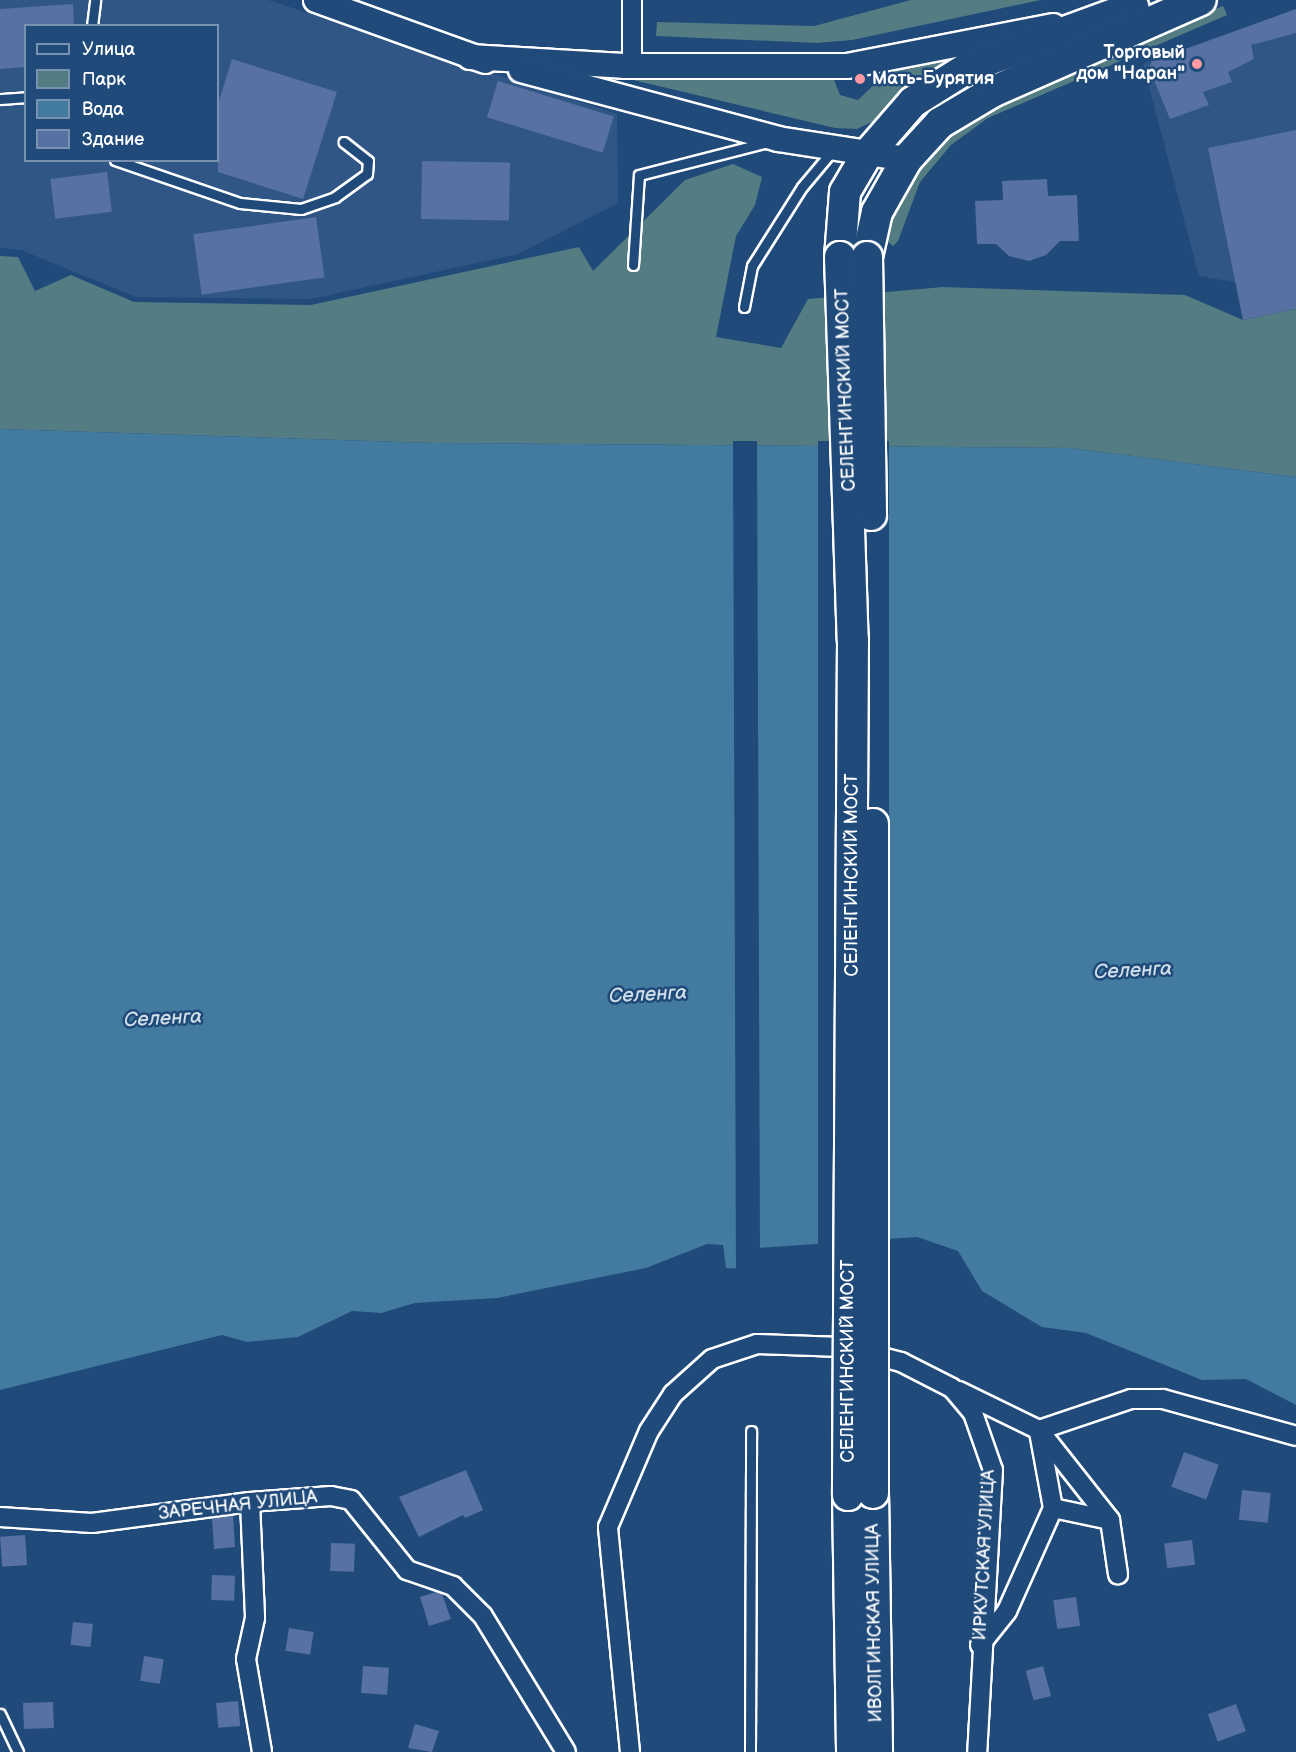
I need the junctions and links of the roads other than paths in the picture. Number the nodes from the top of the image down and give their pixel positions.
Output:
1 (95, 0) edge
2 (316, 0) edge
3 (632, 0) edge
4 (1201, 0) edge
5 (1135, 6) edge
6 (92, 24) edge
7 (470, 57) junction
8 (632, 66) junction
9 (24, 97) edge
10 (0, 99) edge
11 (778, 139) junction
12 (344, 142) dead end
13 (832, 150) junction
14 (867, 156) junction
15 (907, 159) junction
16 (121, 162) edge
17 (845, 192) junction
18 (853, 257) junction
19 (633, 265) dead end
20 (744, 307) dead end
21 (952, 1388) junction
22 (1039, 1430) junction
23 (751, 1431) dead end
24 (1296, 1436) edge
25 (860, 1494) junction
26 (250, 1502) junction
27 (1053, 1508) junction
28 (0, 1517) edge
29 (1110, 1520) junction
30 (1118, 1575) dead end
31 (981, 1645) junction
32 (0, 1714) edge
33 (18, 1752) edge
34 (262, 1752) edge
35 (566, 1752) edge
36 (630, 1752) edge
37 (750, 1752) edge
38 (852, 1752) edge
39 (877, 1752) edge
40 (977, 1752) edge

1 - 6 lane
2 - 7 street
3 - 8 street
4 - 15 main road
5 - 8 street
5 - 14 main road
7 - 8 street
7 - 11 street
9 - 10 lane
11 - 13 street
11 - 19 lane
12 - 16 lane
13 - 14 street
13 - 17 street
13 - 20 lane
14 - 15 street
14 - 17 main road
15 - 18 main road
17 - 18 main road
18 - 25 main road, СЕЛЕНГИНСКИЙ МОСТ, bridge
21 - 22 street
21 - 31 street, ИРКУТСКАЯ УЛИЦА
21 - 36 street, ИРКУТСКАЯ УЛИЦА
22 - 24 street
22 - 27 street
22 - 29 street
23 - 37 lane
25 - 38 main road, ИВОЛГИНСКАЯ УЛИЦА
25 - 39 main road, ИВОЛГИНСКАЯ УЛИЦА
26 - 28 street, ЗАРЕЧНАЯ УЛИЦА
26 - 34 street
26 - 35 street, ЗАРЕЧНАЯ УЛИЦА
27 - 29 street
27 - 31 street
29 - 30 street
31 - 40 street, ИРКУТСКАЯ УЛИЦА
32 - 33 lane

